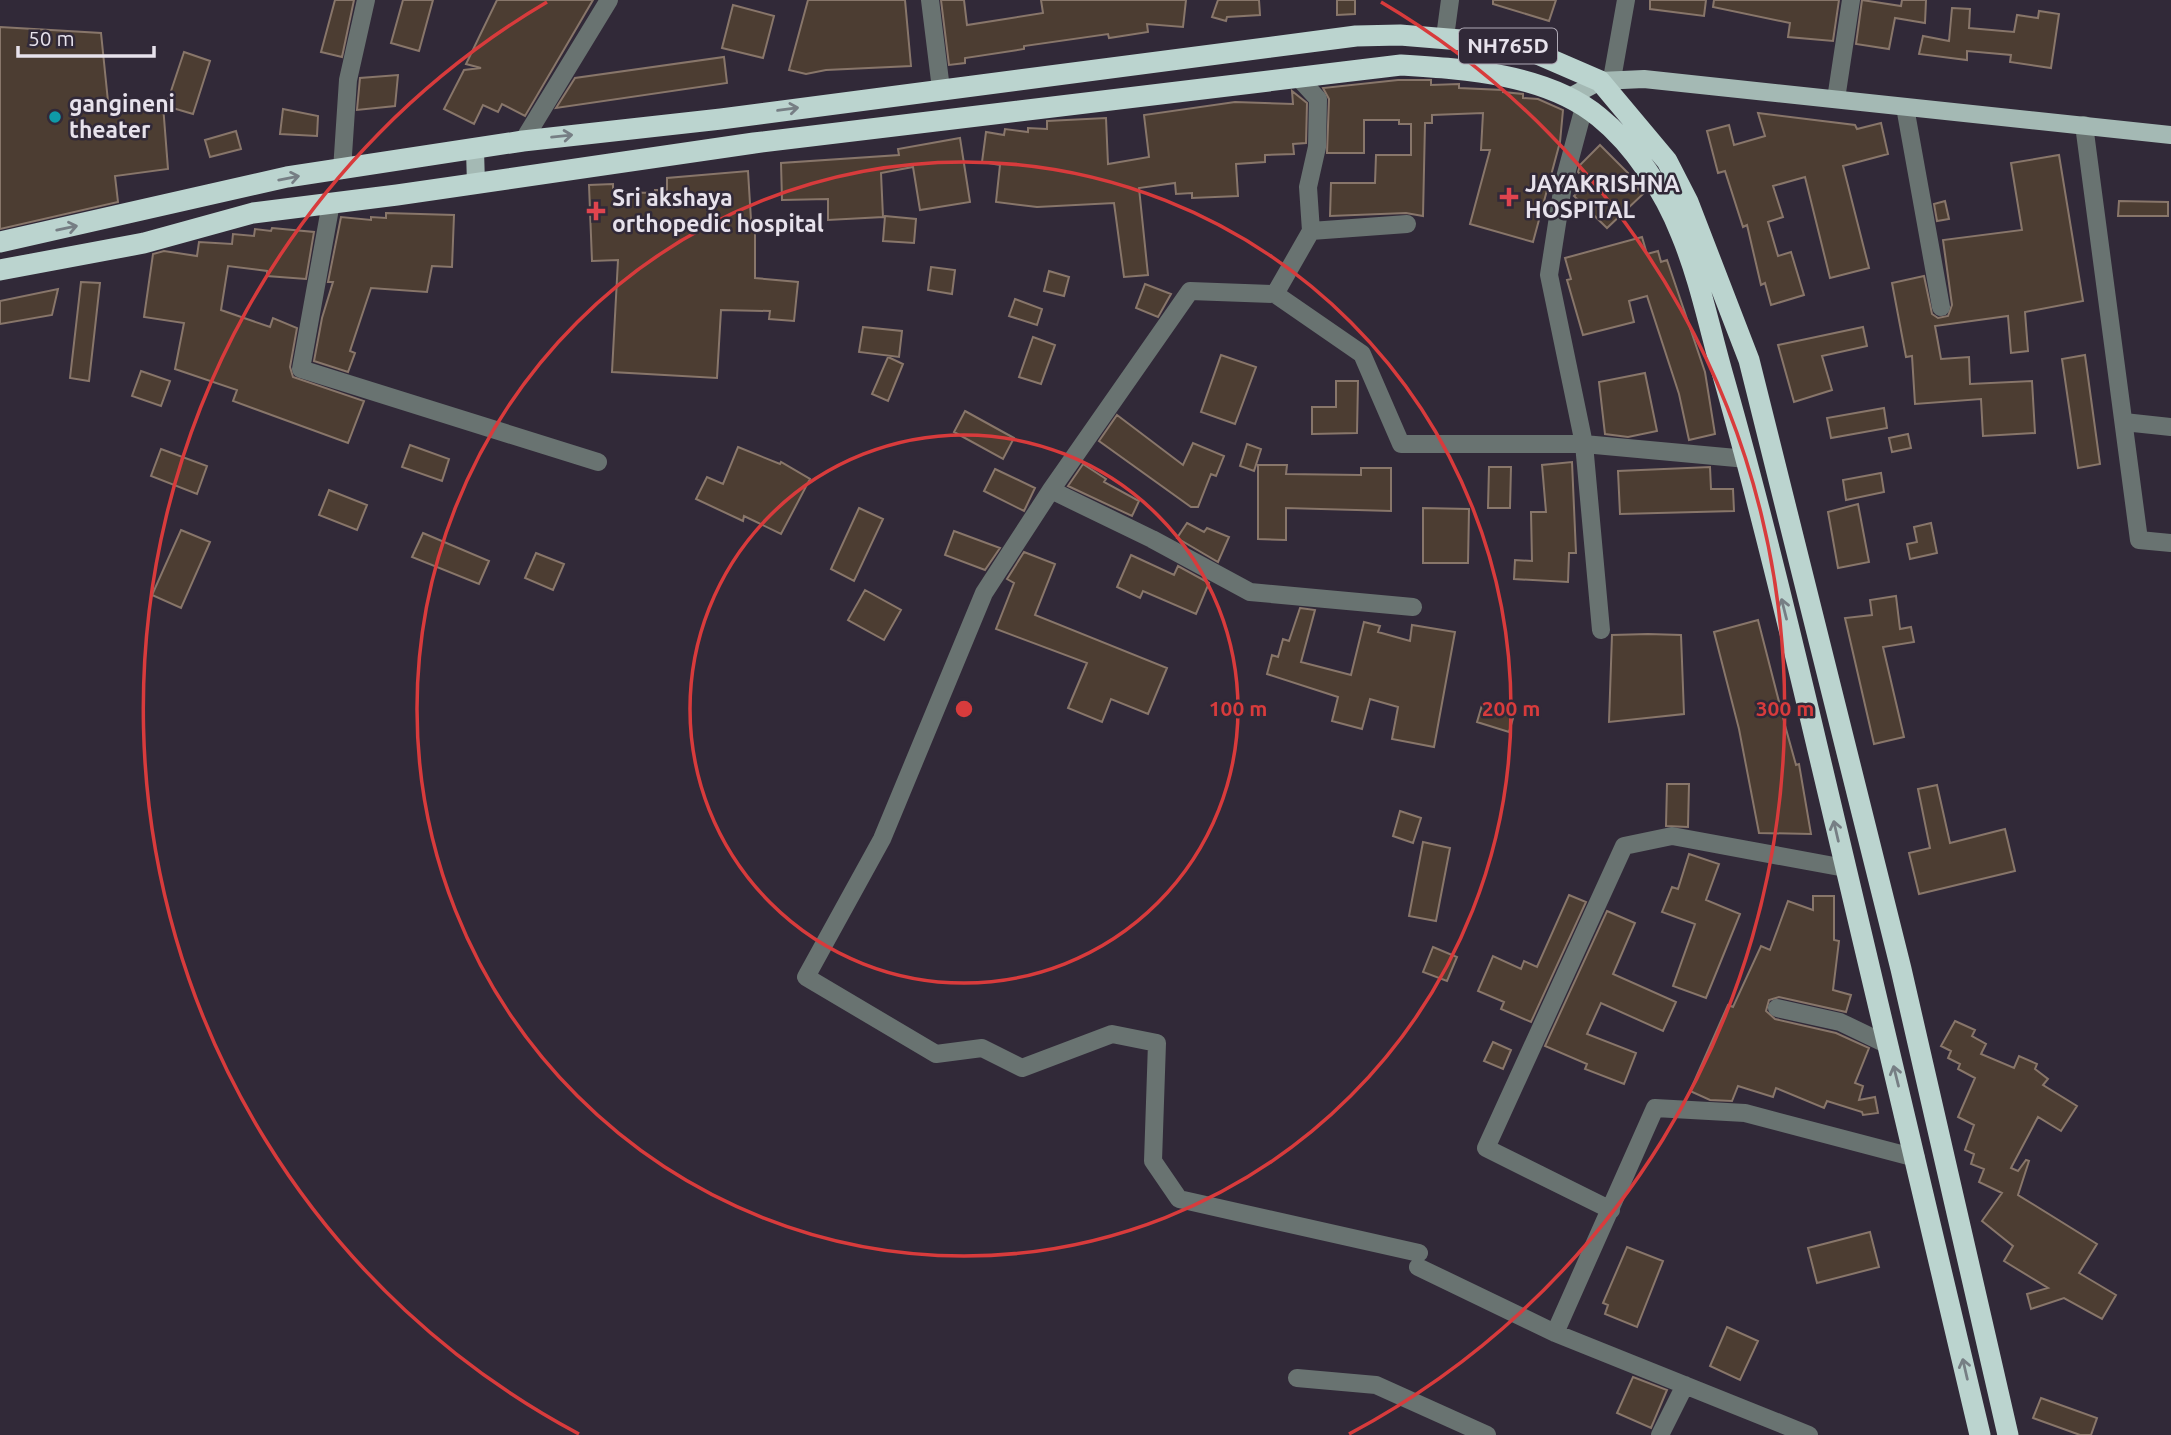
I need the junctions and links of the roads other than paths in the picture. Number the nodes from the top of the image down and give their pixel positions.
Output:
1 (366, 0) edge
2 (609, 0) edge
3 (930, 0) edge
4 (1450, 0) edge
5 (1626, 0) edge
6 (1851, 0) edge
7 (1445, 37) junction
8 (1297, 76) junction
9 (1606, 80) junction
10 (941, 89) junction
11 (1836, 99) junction
12 (1576, 102) junction
13 (1905, 107) junction
14 (2084, 125) junction
15 (2171, 135) edge
16 (523, 141) junction
17 (475, 150) junction
18 (342, 170) junction
19 (476, 184) junction
20 (331, 203) junction
21 (1407, 224) dead end
22 (1311, 231) junction
23 (0, 242) edge
24 (0, 270) edge
25 (1275, 294) junction
26 (1941, 307) dead end
27 (2124, 422) junction
28 (2171, 427) edge
29 (1584, 443) junction
30 (1746, 459) junction
31 (598, 462) dead end
32 (1051, 490) junction
33 (2171, 543) edge
34 (1413, 607) dead end
35 (1601, 630) dead end
36 (1845, 868) junction
37 (1777, 1008) dead end
38 (1888, 1045) junction
39 (1931, 1104) junction
40 (1905, 1112) junction
41 (1916, 1158) junction
42 (1611, 1210) junction
43 (1555, 1332) junction
44 (1297, 1378) dead end
45 (1685, 1385) junction
46 (1487, 1435) edge
47 (1660, 1435) edge
48 (1809, 1435) edge
49 (1980, 1435) edge
50 (2008, 1435) edge

1 - 18 street
2 - 16 street
3 - 10 street
4 - 7 street
5 - 9 street
6 - 11 street
7 - 9 highway, NH765D
7 - 10 highway, NH765D
8 - 12 highway, NH765D
8 - 19 highway, NH765D
8 - 22 street
9 - 11 main road
9 - 12 main road
9 - 39 highway, NH765D
16 -> 10 highway, NH765D
11 - 13 main road
12 - 29 street
12 - 30 highway, NH765D
13 - 14 main road
13 - 26 street
14 - 15 main road
14 - 27 street
16 - 17 highway, NH765D
17 - 18 highway, NH765D
17 - 19 main road
23 -> 18 highway, NH765D
19 - 20 highway, NH765D
20 - 24 highway, NH765D
20 - 31 street
21 - 22 street
22 - 25 street
25 - 29 street
25 - 32 street
27 - 28 street
27 - 33 street
29 - 30 street
29 - 35 street
36 -> 30 highway, NH765D
32 - 34 street
32 - 43 street
36 - 38 highway, NH765D
36 - 42 street
37 - 38 street
40 -> 38 highway, NH765D
39 - 40 highway
39 - 50 highway, NH765D
40 - 41 highway, NH765D
41 - 42 street
49 -> 41 highway, NH765D
42 - 43 street
43 - 45 street
44 - 46 street
45 - 47 street
45 - 48 street

